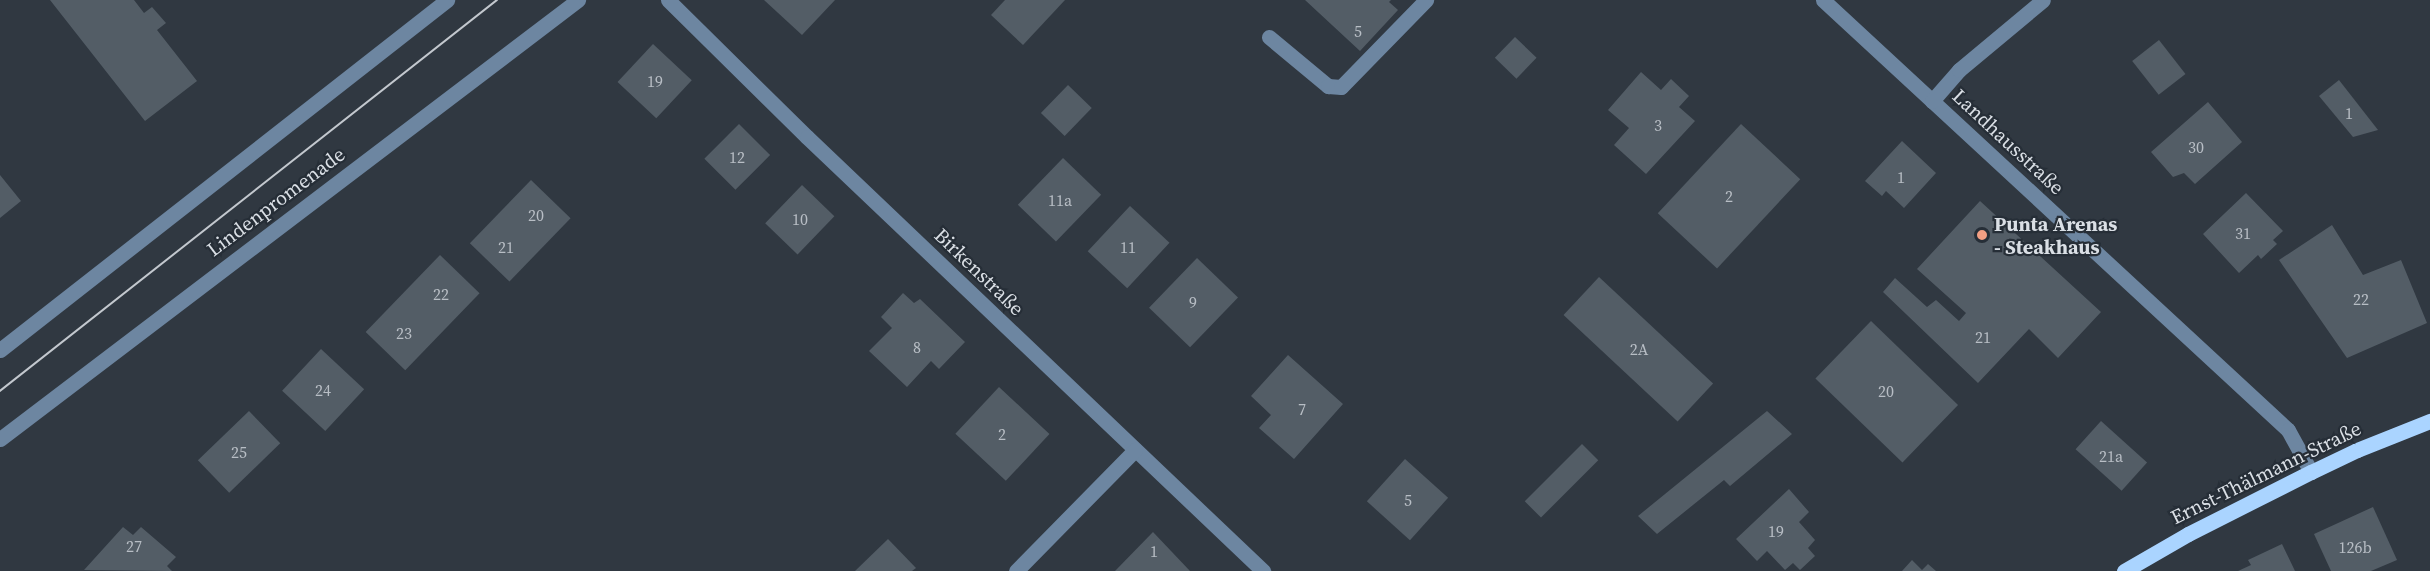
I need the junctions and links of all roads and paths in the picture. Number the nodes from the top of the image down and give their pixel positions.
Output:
1 (447, 0) edge
2 (578, 0) edge
3 (668, 0) edge
4 (1426, 0) edge
5 (1823, 0) edge
6 (2043, 0) edge
7 (1269, 37) dead end
8 (1932, 101) junction
9 (0, 350) edge
10 (2430, 421) edge
11 (0, 438) edge
12 (1135, 450) junction
13 (2311, 472) junction
14 (1016, 571) edge
15 (1263, 571) edge
16 (2124, 571) edge

1 - 9 street
2 - 11 street, Lindenpromenade
3 - 12 street, Birkenstraße
4 - 7 street
5 - 8 street, Landhausstraße
6 - 8 street
8 - 13 street, Landhausstraße
10 - 13 main road, Ernst-Thälmann-Straße
12 - 14 street
12 - 15 street, Birkenstraße
13 - 16 main road, Ernst-Thälmann-Straße

